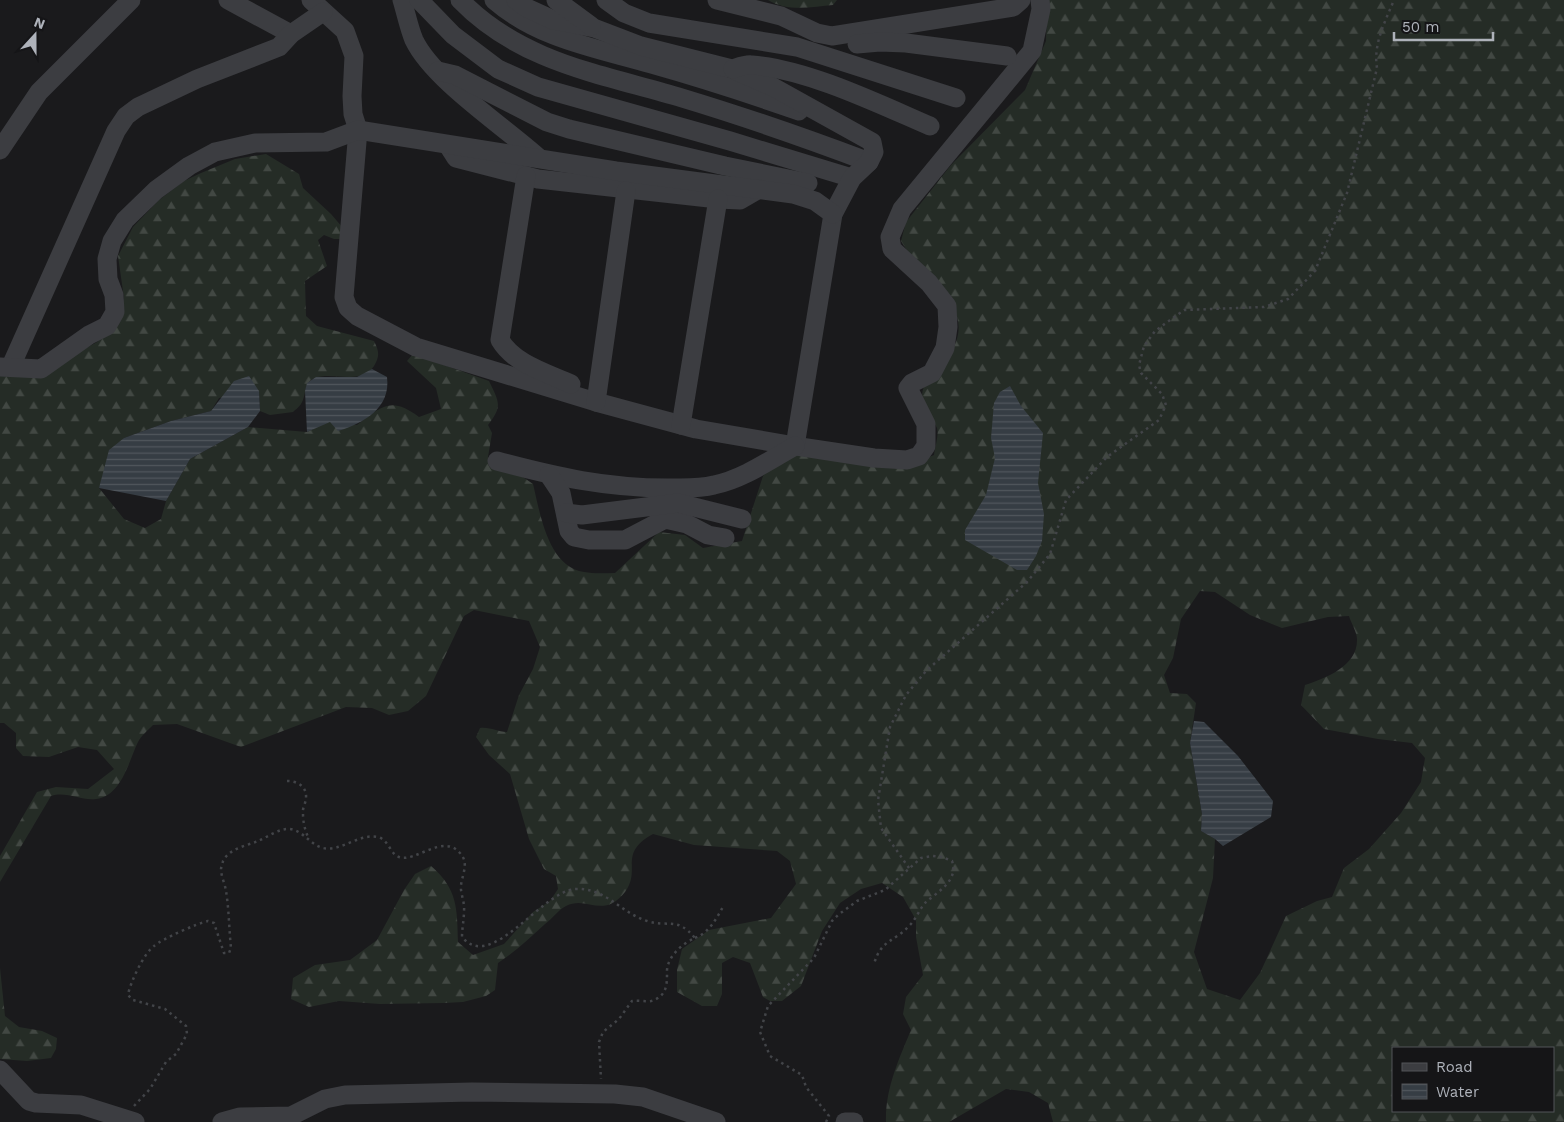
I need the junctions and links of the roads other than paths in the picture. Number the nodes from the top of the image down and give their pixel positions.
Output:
1 (131, 0) edge
2 (228, 0) edge
3 (402, 0) edge
4 (419, 0) edge
5 (460, 0) edge
6 (494, 0) edge
7 (516, 0) edge
8 (556, 0) edge
9 (606, 0) edge
10 (718, 0) edge
11 (1021, 0) edge
12 (1040, 0) edge
13 (317, 6) edge
14 (594, 28) junction
15 (291, 34) junction
16 (832, 36) junction
17 (1007, 56) dead end
18 (732, 69) junction
19 (438, 71) junction
20 (956, 98) dead end
21 (809, 107) junction
22 (930, 126) dead end
23 (358, 130) junction
24 (447, 144) junction
25 (2, 145) edge
26 (539, 158) junction
27 (870, 162) junction
28 (526, 176) junction
29 (852, 178) junction
30 (808, 183) dead end
31 (759, 189) junction
32 (626, 191) junction
33 (718, 199) junction
34 (833, 214) junction
35 (5, 366) edge
36 (596, 402) junction
37 (681, 425) junction
38 (796, 446) junction
39 (497, 461) dead end
40 (549, 475) junction
41 (566, 512) junction
42 (742, 519) dead end
43 (725, 538) dead end
44 (0, 1070) edge
45 (293, 1119) edge
46 (122, 1120) edge
47 (222, 1122) edge
48 (716, 1122) edge
49 (845, 1122) edge
50 (854, 1122) edge

1 - 25 street
2 - 15 street
3 - 19 street
4 - 29 street
5 - 27 street
6 - 21 street
7 - 14 street
8 - 14 street
9 - 20 street
10 - 16 street
11 - 16 street
12 - 38 street
13 - 15 street
13 - 23 street
14 - 18 street
15 - 35 street
16 - 17 street
18 - 21 street
18 - 22 street
19 - 26 street
19 - 30 street
21 - 27 street
23 - 24 street
23 - 35 street
23 - 36 street
24 - 26 street
24 - 28 street
26 - 31 street
27 - 29 street
28 - 32 street
28 - 36 street
29 - 34 street
31 - 33 street
31 - 34 street
32 - 33 street
32 - 36 street
33 - 37 street
34 - 38 street
36 - 37 street
37 - 38 street
38 - 40 street
39 - 40 street
40 - 41 street
41 - 42 street
41 - 43 street
44 - 46 street
45 - 47 street
45 - 48 street
49 - 50 street

